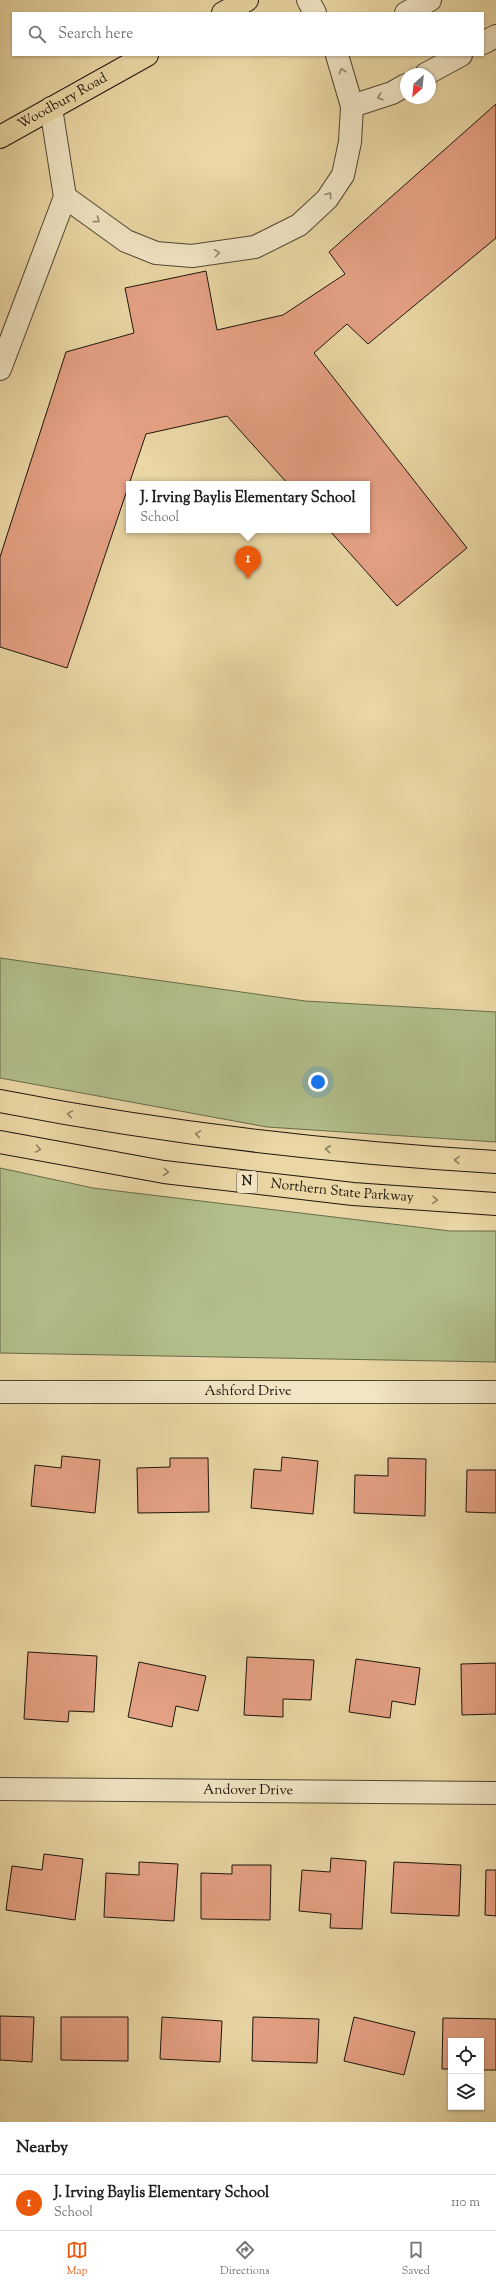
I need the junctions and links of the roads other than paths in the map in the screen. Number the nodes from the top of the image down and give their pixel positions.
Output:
1 (246, 0) edge
2 (308, 0) edge
3 (430, 0) edge
4 (225, 12) edge
5 (314, 12) edge
6 (408, 12) edge
7 (496, 36) edge
8 (484, 42) edge
9 (145, 56) edge
10 (337, 56) edge
11 (459, 56) edge
12 (436, 69) edge
13 (400, 88) edge
14 (352, 106) junction
15 (51, 108) junction
16 (0, 137) edge
17 (65, 197) junction
18 (0, 369) edge
19 (0, 1101) edge
20 (0, 1142) edge
21 (496, 1162) edge
22 (496, 1204) edge
23 (0, 1392) edge
24 (496, 1392) edge
25 (0, 1789) edge
26 (496, 1793) edge

1 - 4 main road
2 - 5 street
3 - 6 street
7 - 8 street
9 - 15 main road, Woodbury Road
14 -> 10 street
11 - 12 street
13 -> 14 street
17 -> 14 street
15 - 16 main road, Woodbury Road
15 - 17 street
17 - 18 street
21 -> 19 main road
20 -> 22 main road, Northern State Parkway / N
23 - 24 street, Ashford Drive
25 - 26 street, Andover Drive

